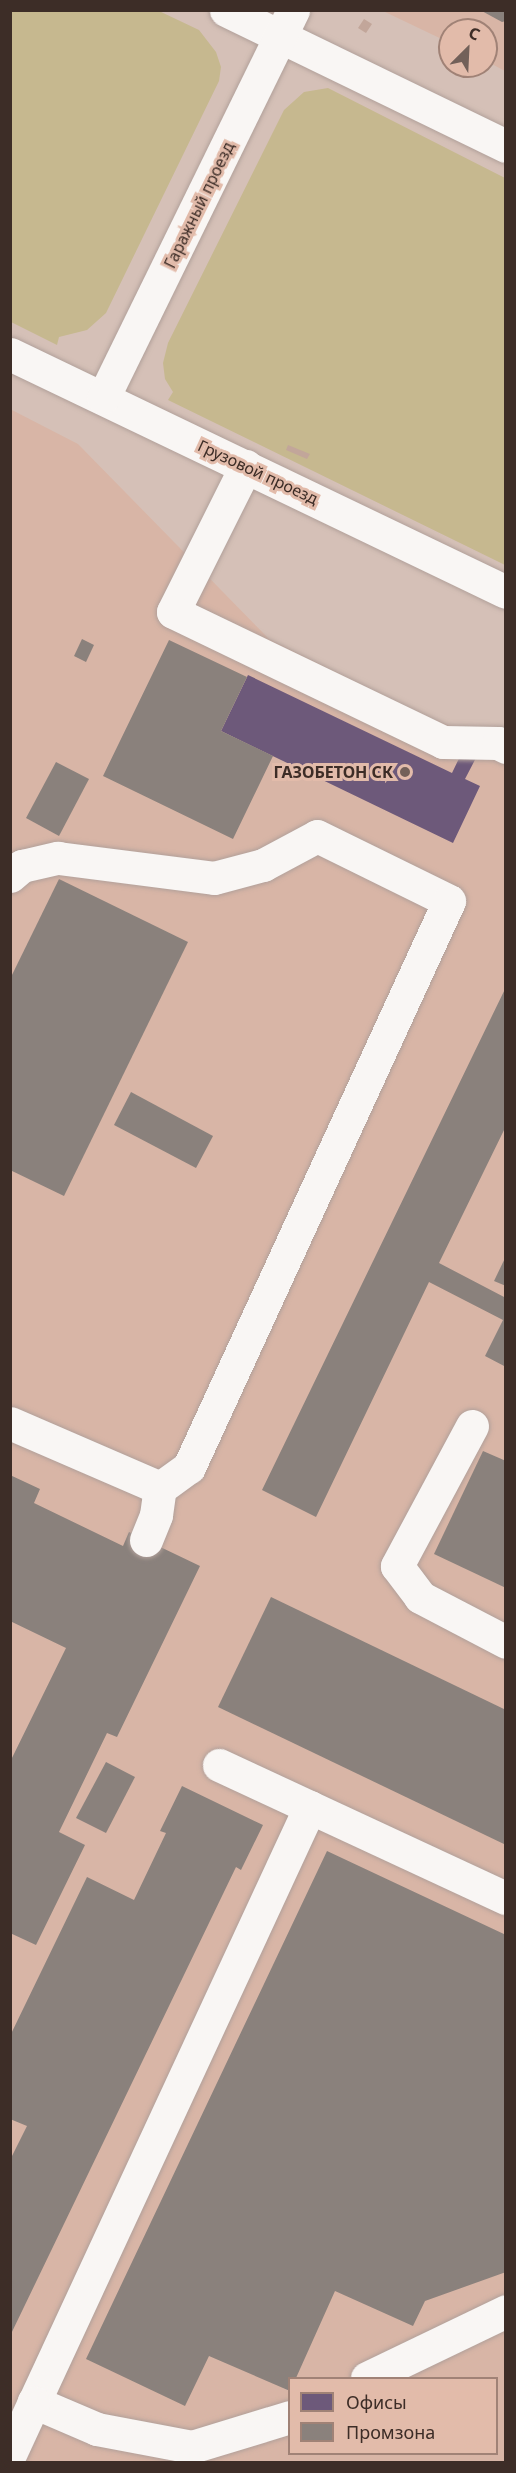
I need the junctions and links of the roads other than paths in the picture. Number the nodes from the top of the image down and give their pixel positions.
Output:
1 (226, 10) edge
2 (287, 24) edge
3 (506, 146) edge
4 (10, 354) edge
5 (103, 399) junction
6 (246, 465) junction
7 (506, 592) edge
8 (506, 747) edge
9 (10, 876) edge
10 (10, 1423) edge
11 (472, 1426) dead end
12 (160, 1488) junction
13 (146, 1540) dead end
14 (506, 1642) edge
15 (219, 1765) dead end
16 (310, 1807) junction
17 (506, 1898) edge
18 (506, 2311) edge
19 (371, 2377) edge
20 (34, 2402) junction
21 (288, 2418) edge
22 (10, 2454) edge

1 - 2 street
2 - 3 street
2 - 5 street, Гаражный проезд
4 - 5 street, Грузовой проезд
5 - 6 street, Грузовой проезд
6 - 7 street, Грузовой проезд
6 - 8 street
9 - 12 street
10 - 12 street
11 - 14 street
12 - 13 street
15 - 16 street
16 - 17 street
16 - 20 street
18 - 19 street
20 - 21 street
20 - 22 street

